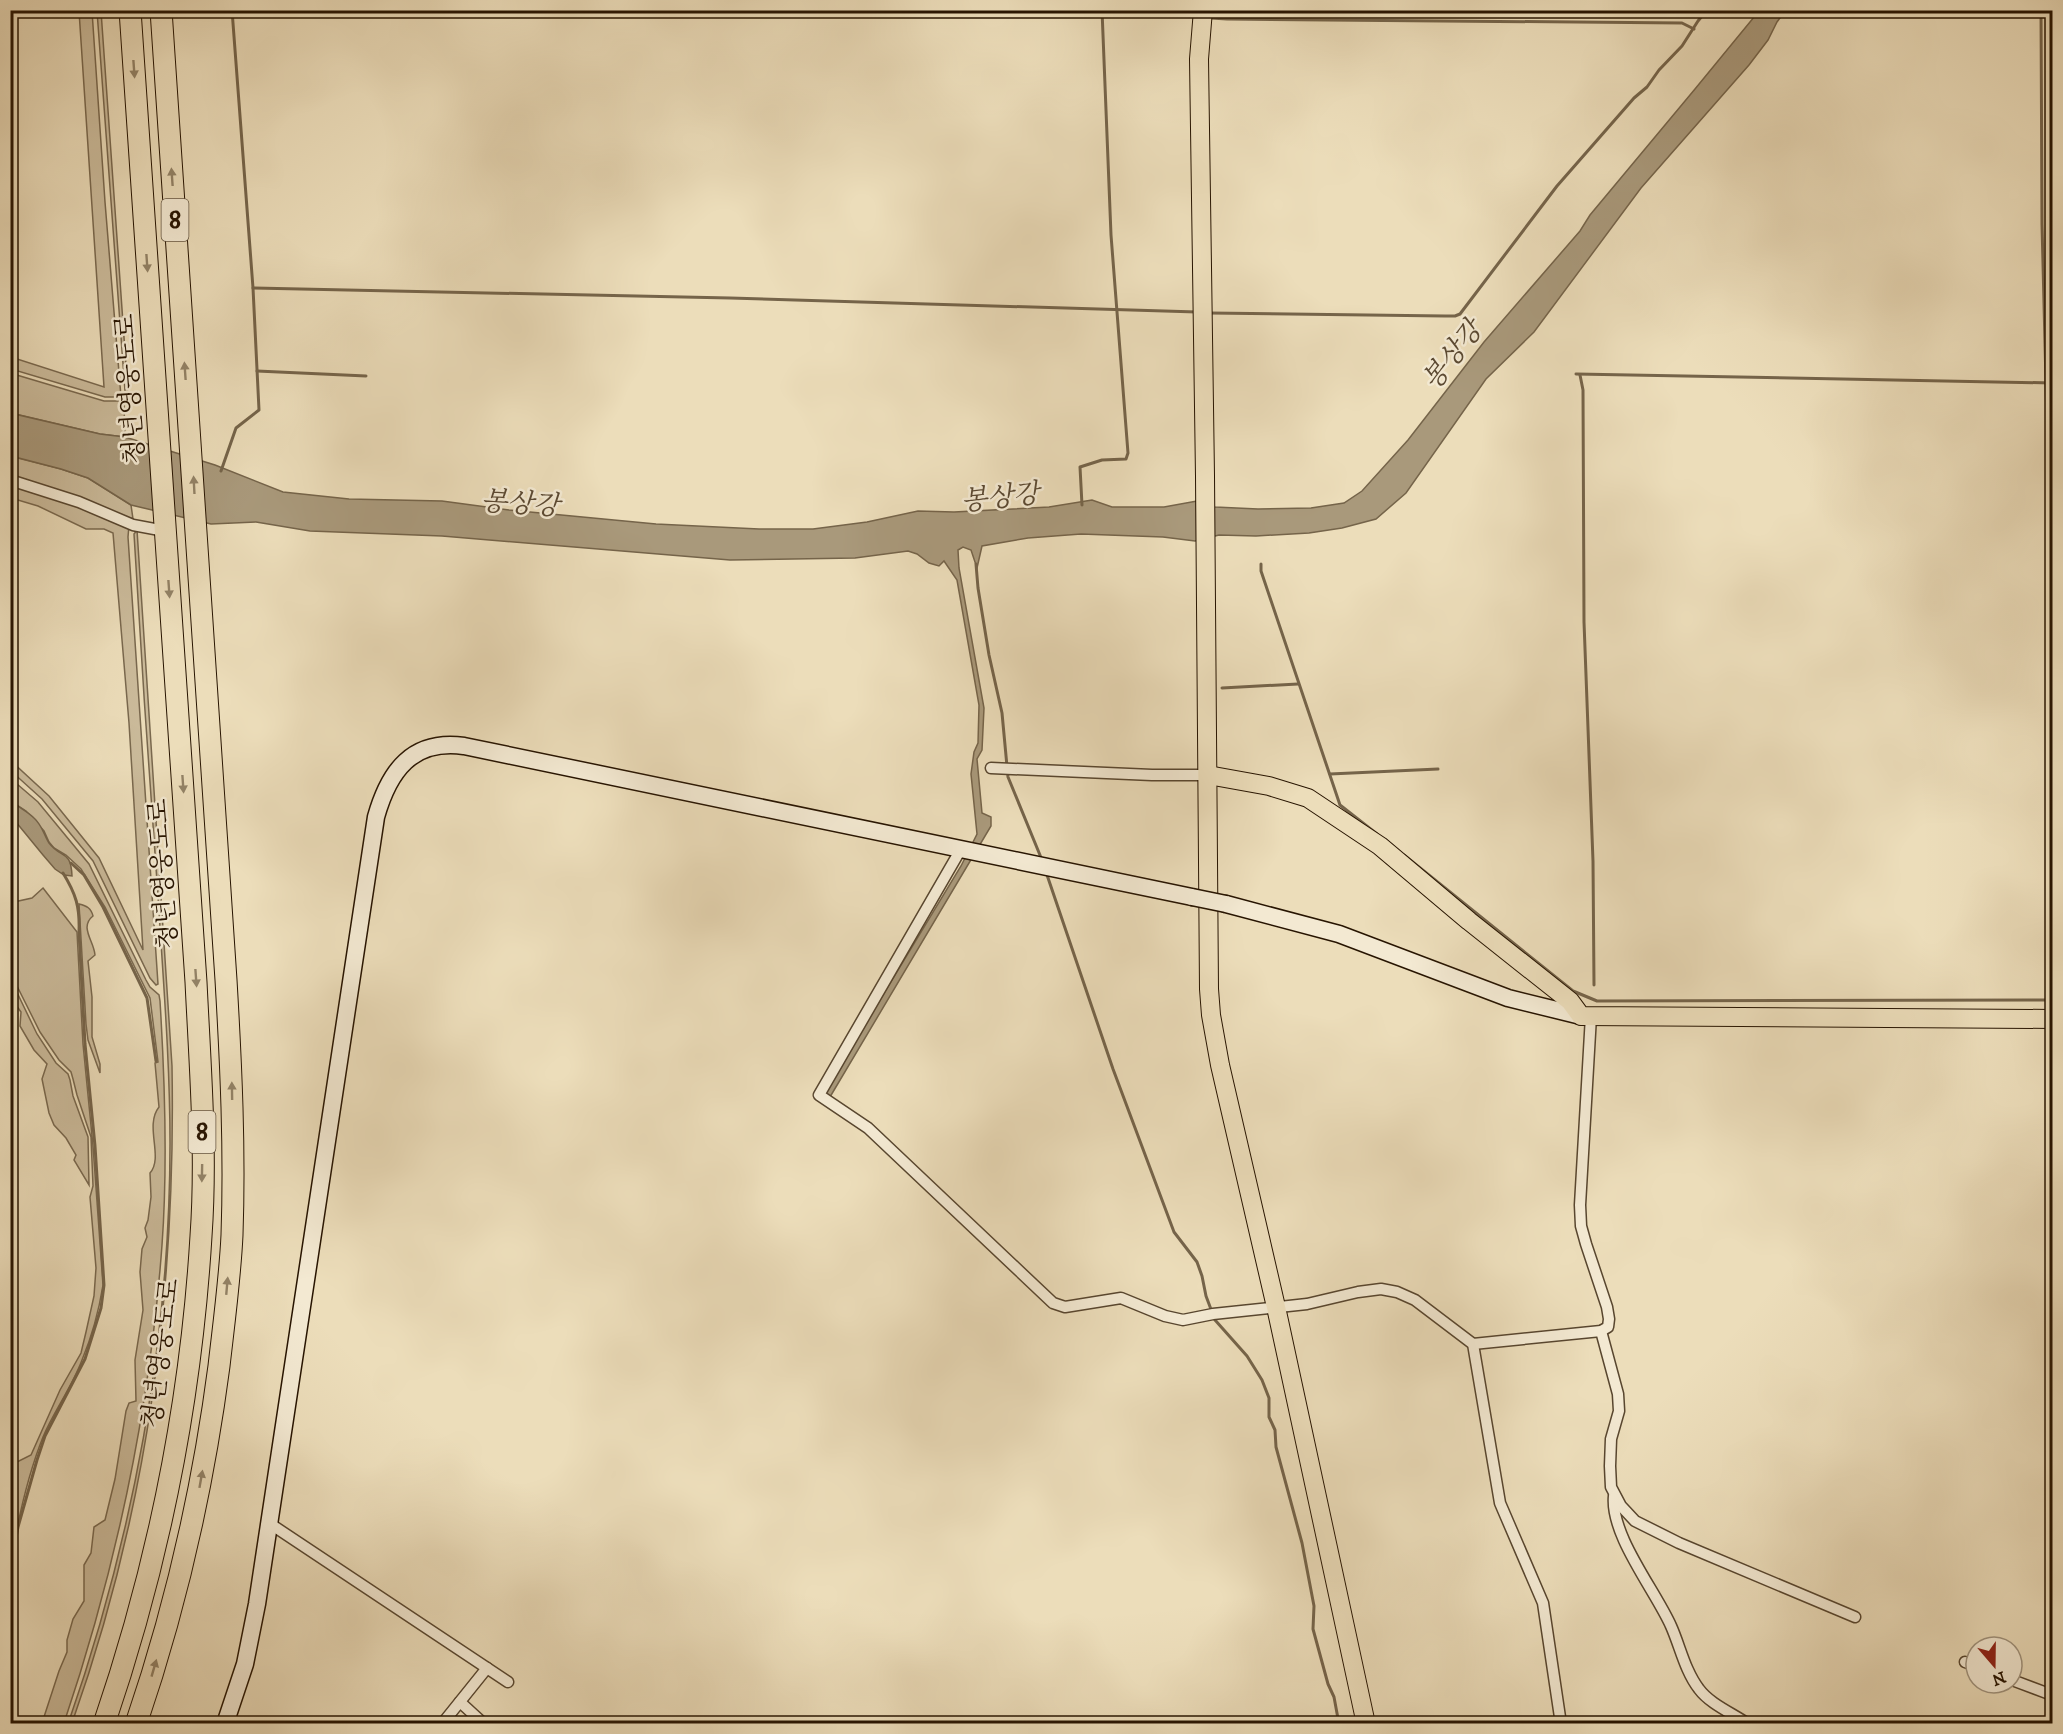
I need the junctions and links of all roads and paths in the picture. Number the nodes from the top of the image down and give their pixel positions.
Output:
1 (130, 10) edge
2 (161, 10) edge
3 (1203, 10) edge
4 (10, 480) edge
5 (165, 531) junction
6 (991, 768) dead end
7 (1208, 786) junction
8 (963, 850) junction
9 (1586, 1016) junction
10 (2052, 1019) edge
11 (1276, 1307) junction
12 (1601, 1331) junction
13 (1473, 1344) junction
14 (1615, 1494) junction
15 (269, 1523) junction
16 (1855, 1617) dead end
17 (487, 1668) junction
18 (508, 1682) dead end
19 (2024, 1684) edge
20 (2052, 1695) edge
21 (460, 1702) junction
22 (104, 1724) edge
23 (136, 1724) edge
24 (225, 1724) edge
25 (442, 1724) edge
26 (484, 1724) edge
27 (1366, 1724) edge
28 (1561, 1724) edge
29 (1748, 1724) edge

1 -> 5 highway, 청년영웅도로 / 8
23 -> 2 highway, 8
3 - 7 main road
4 - 5 street
5 -> 22 highway, 청년영웅도로 / 8
6 - 7 street
7 - 9 main road
7 - 11 main road
8 - 9 main road, bridge
8 - 11 street
8 - 15 main road
9 - 10 main road
9 - 12 street
11 - 13 street
11 - 27 main road
12 - 13 street
12 - 14 street
13 - 28 street
14 - 16 street
14 - 29 street
15 - 17 street
15 - 24 main road
17 - 18 street
17 - 21 street
19 - 20 street
21 - 25 street
21 - 26 street

